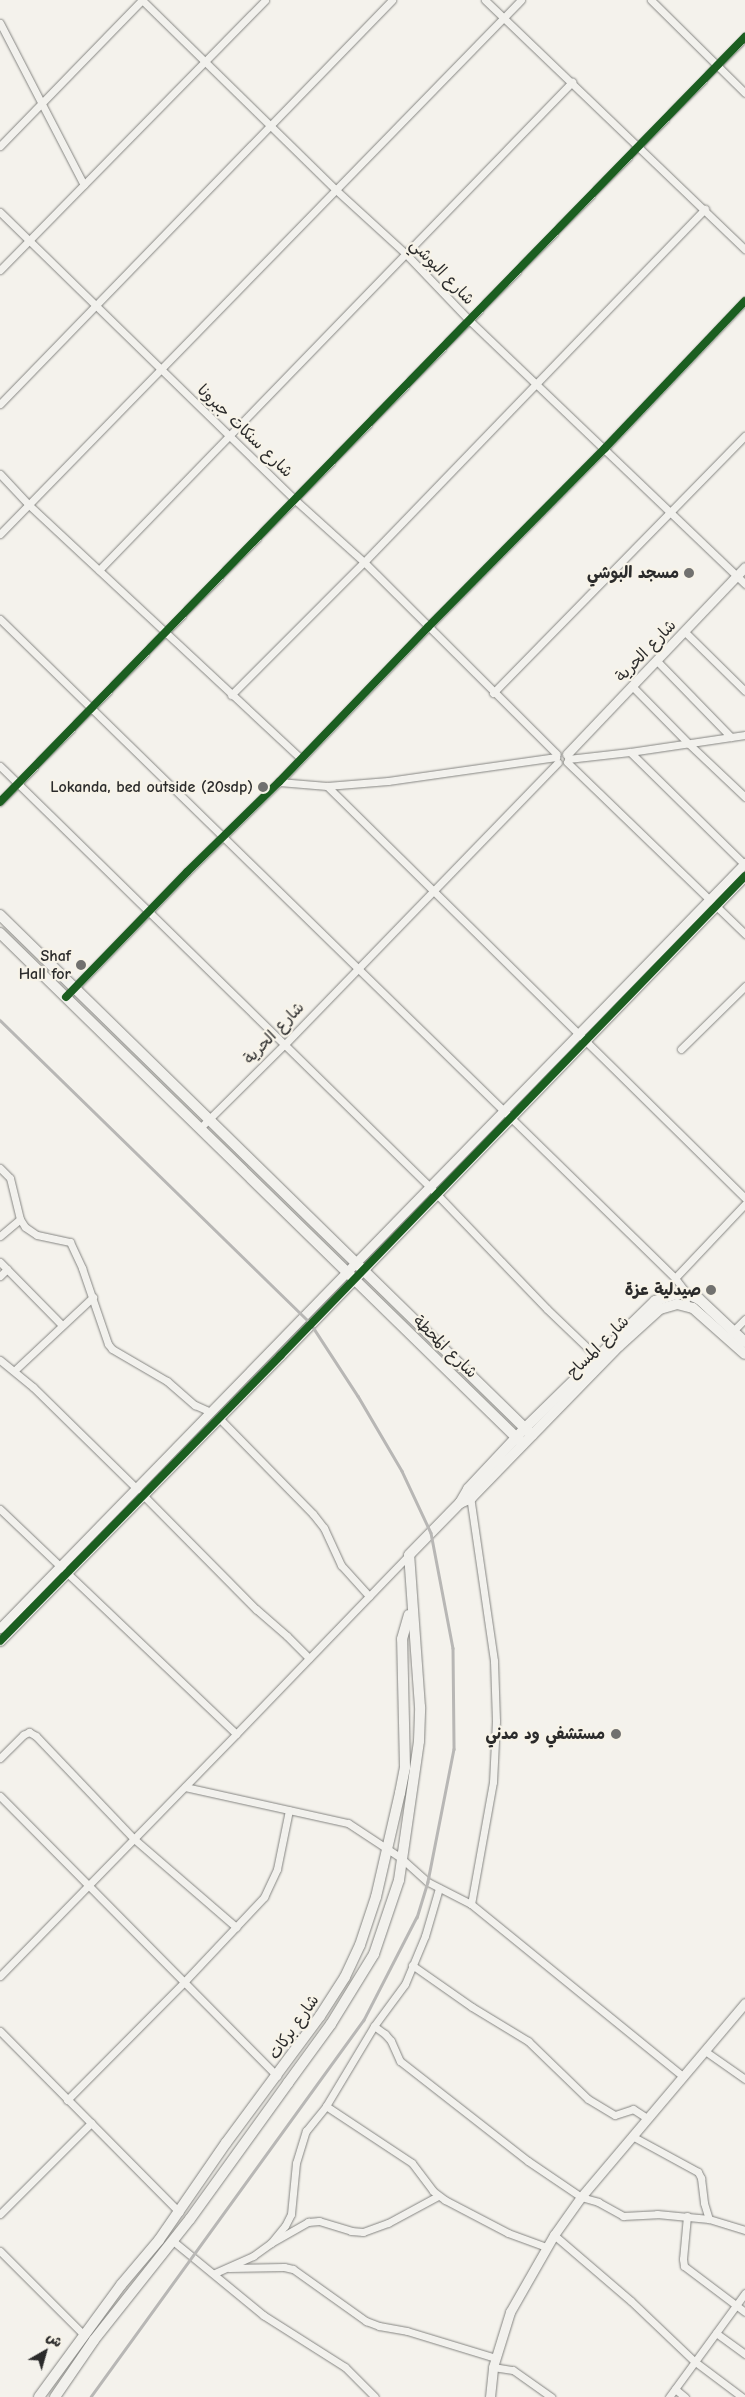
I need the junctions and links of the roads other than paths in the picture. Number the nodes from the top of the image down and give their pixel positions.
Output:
1 (142, 0) edge
2 (265, 0) edge
3 (392, 0) edge
4 (486, 0) edge
5 (521, 0) edge
6 (651, 0) edge
7 (504, 17) junction
8 (0, 23) edge
9 (745, 37) edge
10 (205, 61) junction
11 (718, 66) junction
12 (572, 82) junction
13 (745, 93) edge
14 (41, 103) junction
15 (270, 124) junction
16 (0, 146) edge
17 (637, 146) junction
18 (84, 185) junction
19 (336, 190) junction
20 (705, 209) junction
21 (0, 212) edge
22 (29, 240) junction
23 (745, 250) edge
24 (405, 253) junction
25 (0, 270) edge
26 (745, 301) edge
27 (96, 306) junction
28 (470, 321) junction
29 (161, 369) junction
30 (536, 382) junction
31 (0, 404) edge
32 (230, 434) junction
33 (745, 436) edge
34 (605, 448) junction
35 (0, 474) edge
36 (294, 499) junction
37 (29, 504) junction
38 (670, 511) junction
39 (0, 534) edge
40 (364, 562) junction
41 (745, 567) edge
42 (99, 570) junction
43 (737, 575) junction
44 (745, 584) edge
45 (0, 620) edge
46 (428, 627) junction
47 (164, 632) junction
48 (685, 632) junction
49 (657, 661) junction
50 (632, 686) junction
51 (745, 691) edge
52 (494, 693) junction
53 (231, 695) junction
54 (91, 709) junction
55 (738, 736) edge
56 (745, 743) edge
57 (689, 744) junction
58 (630, 752) junction
59 (562, 758) junction
60 (301, 759) junction
61 (0, 766) edge
62 (280, 782) junction
63 (18, 784) junction
64 (327, 786) junction
65 (745, 797) edge
66 (0, 802) edge
67 (224, 837) junction
68 (745, 864) edge
69 (745, 876) edge
70 (432, 892) junction
71 (712, 903) junction
72 (149, 912) junction
73 (0, 915) edge
74 (0, 933) edge
75 (745, 934) edge
76 (358, 967) junction
77 (745, 986) edge
78 (75, 989) junction
79 (66, 997) junction
80 (581, 1037) junction
81 (285, 1044) junction
82 (681, 1049) dead end
83 (503, 1111) junction
84 (210, 1118) junction
85 (510, 1118) junction
86 (200, 1128) junction
87 (1, 1170) edge
88 (429, 1186) junction
89 (437, 1194) junction
90 (745, 1198) edge
91 (745, 1204) edge
92 (20, 1219) junction
93 (0, 1236) edge
94 (0, 1262) edge
95 (355, 1262) junction
96 (7, 1269) junction
97 (363, 1270) junction
98 (350, 1275) junction
99 (0, 1276) edge
100 (675, 1278) junction
101 (687, 1294) junction
102 (93, 1296) junction
103 (686, 1305) junction
104 (745, 1319) edge
105 (62, 1325) junction
106 (730, 1334) junction
107 (745, 1342) edge
108 (745, 1354) edge
109 (596, 1356) junction
110 (0, 1360) edge
111 (15, 1370) junction
112 (211, 1412) junction
113 (220, 1418) junction
114 (528, 1431) junction
115 (519, 1441) junction
116 (140, 1492) junction
117 (470, 1494) junction
118 (0, 1509) edge
119 (409, 1555) junction
120 (63, 1570) junction
121 (369, 1596) junction
122 (411, 1609) junction
123 (0, 1628) edge
124 (0, 1641) edge
125 (309, 1658) junction
126 (236, 1734) junction
127 (0, 1758) edge
128 (185, 1787) junction
129 (0, 1796) edge
130 (289, 1810) junction
131 (134, 1839) junction
132 (387, 1848) junction
133 (402, 1858) junction
134 (89, 1884) junction
135 (439, 1888) junction
136 (471, 1904) junction
137 (236, 1927) junction
138 (412, 1965) junction
139 (0, 1976) edge
140 (184, 1982) junction
141 (745, 2003) edge
142 (374, 2026) junction
143 (0, 2031) edge
144 (706, 2051) junction
145 (278, 2076) junction
146 (683, 2076) junction
147 (745, 2080) edge
148 (67, 2100) junction
149 (326, 2106) junction
150 (646, 2118) junction
151 (91, 2123) junction
152 (632, 2136) junction
153 (438, 2196) junction
154 (581, 2197) junction
155 (179, 2212) junction
156 (0, 2214) edge
157 (687, 2216) junction
158 (709, 2219) junction
159 (745, 2230) edge
160 (554, 2235) junction
161 (172, 2241) junction
162 (271, 2243) junction
163 (546, 2247) junction
164 (2, 2256) edge
165 (229, 2268) junction
166 (215, 2274) junction
167 (745, 2293) edge
168 (735, 2306) junction
169 (745, 2312) edge
170 (716, 2333) junction
171 (84, 2335) junction
172 (745, 2354) edge
173 (496, 2358) junction
174 (694, 2361) junction
175 (493, 2367) junction
176 (675, 2389) junction
177 (39, 2397) edge
178 (55, 2397) edge
179 (375, 2397) edge
180 (490, 2397) edge
181 (551, 2397) edge
182 (669, 2397) edge
183 (685, 2397) edge
184 (742, 2397) edge

1 - 10 street, شارع البوشي
1 - 14 street
2 - 10 street
3 - 15 street
4 - 7 street
5 - 7 street
6 - 11 street
7 - 12 street
7 - 19 street
8 - 14 street
9 - 11 street
10 - 15 street, شارع البوشي
10 - 18 street
11 - 13 street
11 - 17 street
12 - 17 street
12 - 24 street
14 - 16 street
14 - 18 street
15 - 19 street, شارع البوشي
15 - 27 street
17 - 20 street
17 - 28 street
18 - 22 street
19 - 24 street, شارع البوشي
19 - 29 street
20 - 23 street
20 - 30 street
21 - 22 street, شارع سنكات جبرونا
22 - 25 street
22 - 27 street, شارع سنكات جبرونا
24 - 28 street, شارع البوشي
24 - 32 street
26 - 34 street
27 - 29 street, شارع سنكات جبرونا
27 - 31 street
28 - 30 street, شارع البوشي
28 - 36 street
29 - 32 street, شارع سنكات جبرونا
29 - 37 street
30 - 34 street, شارع البوشي
30 - 40 street
32 - 36 street, شارع سنكات جبرونا
32 - 42 street
33 - 38 street
34 - 38 street, شارع البوشي
34 - 46 street
35 - 37 street
36 - 40 street, شارع سنكات جبرونا
36 - 47 street
37 - 39 street
37 - 42 street
38 - 43 street, شارع البوشي
38 - 52 street
40 - 46 street, شارع سنكات جبرونا
40 - 53 street
41 - 43 street, شارع الحرية
42 - 47 street
43 - 44 street, شارع البوشي
43 - 48 street, شارع الحرية
45 - 54 street
46 - 52 street, شارع سنكات جبرونا
46 - 60 street
47 - 53 street
47 - 54 street
48 - 49 street, شارع الحرية
48 - 51 street
49 - 50 street, شارع الحرية
49 - 55 street
50 - 57 street
50 - 59 street, شارع الحرية
52 - 59 street, شارع سنكات جبرونا
53 - 60 street
54 - 63 street
54 - 67 street
55 - 56 street
55 - 57 street
57 - 58 street
57 - 65 street
58 - 59 street
58 - 68 street
59 - 64 street
59 - 70 street, شارع الحرية
59 - 71 street, شارع سنكات جبرونا
60 - 62 street
61 - 63 street
62 - 64 street
62 - 67 street
63 - 66 street
63 - 72 street
64 - 70 street
67 - 72 street
67 - 76 street
68 - 71 street
69 - 71 street
70 - 76 street, شارع الحرية
70 - 80 street
71 - 75 street, شارع سنكات جبرونا
71 - 80 street
72 - 78 street
72 - 81 street
73 - 78 main road, شارع المحطة
74 - 79 main road, شارع المحطة
76 - 81 street, شارع الحرية
76 - 83 street
77 - 82 street
78 - 79 street
78 - 84 main road, شارع المحطة
79 - 86 main road, شارع المحطة
80 - 83 street
80 - 85 street
80 - 90 street
81 - 84 street, شارع الحرية
81 - 88 street
83 - 85 street
83 - 88 street
84 - 86 street, شارع الحرية
84 - 95 main road, شارع المحطة
85 - 89 street
85 - 100 street
86 - 98 main road, شارع المحطة
87 - 92 street
88 - 89 street
88 - 95 street
89 - 97 street
89 - 109 street
91 - 100 street
92 - 93 street
92 - 102 street
94 - 96 street
95 - 97 main road, شارع المحطة
95 - 98 street
96 - 99 street
96 - 105 street
97 - 98 street
97 - 114 main road, شارع المحطة
98 - 112 street
98 - 113 street
98 - 115 main road, شارع المحطة
100 - 101 street
101 - 103 street
101 - 106 main road
101 - 109 main road, شارع المساح
102 - 105 street
102 - 112 street
103 - 106 main road
103 - 114 main road, شارع المساح
104 - 106 street
105 - 111 street
106 - 107 main road
106 - 108 main road
109 - 114 main road, شارع المساح
110 - 111 street
111 - 116 street
112 - 116 street
113 - 116 street
113 - 121 street
114 - 115 main road
115 - 117 main road
116 - 120 street
116 - 125 street
117 - 119 main road
117 - 136 street
118 - 120 street
119 - 121 street
119 - 122 main road, شارع بركات
120 - 123 street
120 - 124 street
120 - 126 street
121 - 125 street
122 - 132 main road, شارع بركات
122 - 133 main road, شارع بركات
125 - 126 street
126 - 128 street
127 - 131 street
128 - 130 street
128 - 131 street
129 - 134 street
130 - 132 street
130 - 137 street
131 - 134 street
131 - 137 street
132 - 133 street
132 - 145 main road, شارع بركات
133 - 135 street
133 - 161 main road, شارع بركات
134 - 139 street
134 - 140 street
135 - 136 street
135 - 138 street
136 - 146 street
137 - 140 street
138 - 142 street
138 - 150 street
140 - 145 street
140 - 148 street
141 - 144 street
142 - 149 street
142 - 154 street
143 - 148 street
144 - 146 street
144 - 147 street
145 - 155 main road, شارع بركات
146 - 150 street
148 - 151 street
149 - 153 street
149 - 162 street
150 - 152 street
151 - 155 street
151 - 156 street
152 - 154 street
152 - 158 street
153 - 162 street
153 - 163 street
154 - 157 street
154 - 160 street
155 - 171 main road, شارع بركات
157 - 158 street
157 - 168 street
158 - 159 street
160 - 163 street
160 - 174 street
161 - 166 street
161 - 178 main road, شارع بركات
162 - 165 street
163 - 173 street
164 - 171 street
165 - 166 street
165 - 173 street
166 - 179 street
167 - 168 street
168 - 169 street
168 - 170 street
170 - 172 street
170 - 174 street
171 - 177 main road, شارع بركات
173 - 175 street
174 - 176 street
174 - 184 street
175 - 180 street
175 - 181 street
176 - 182 street
176 - 183 street

